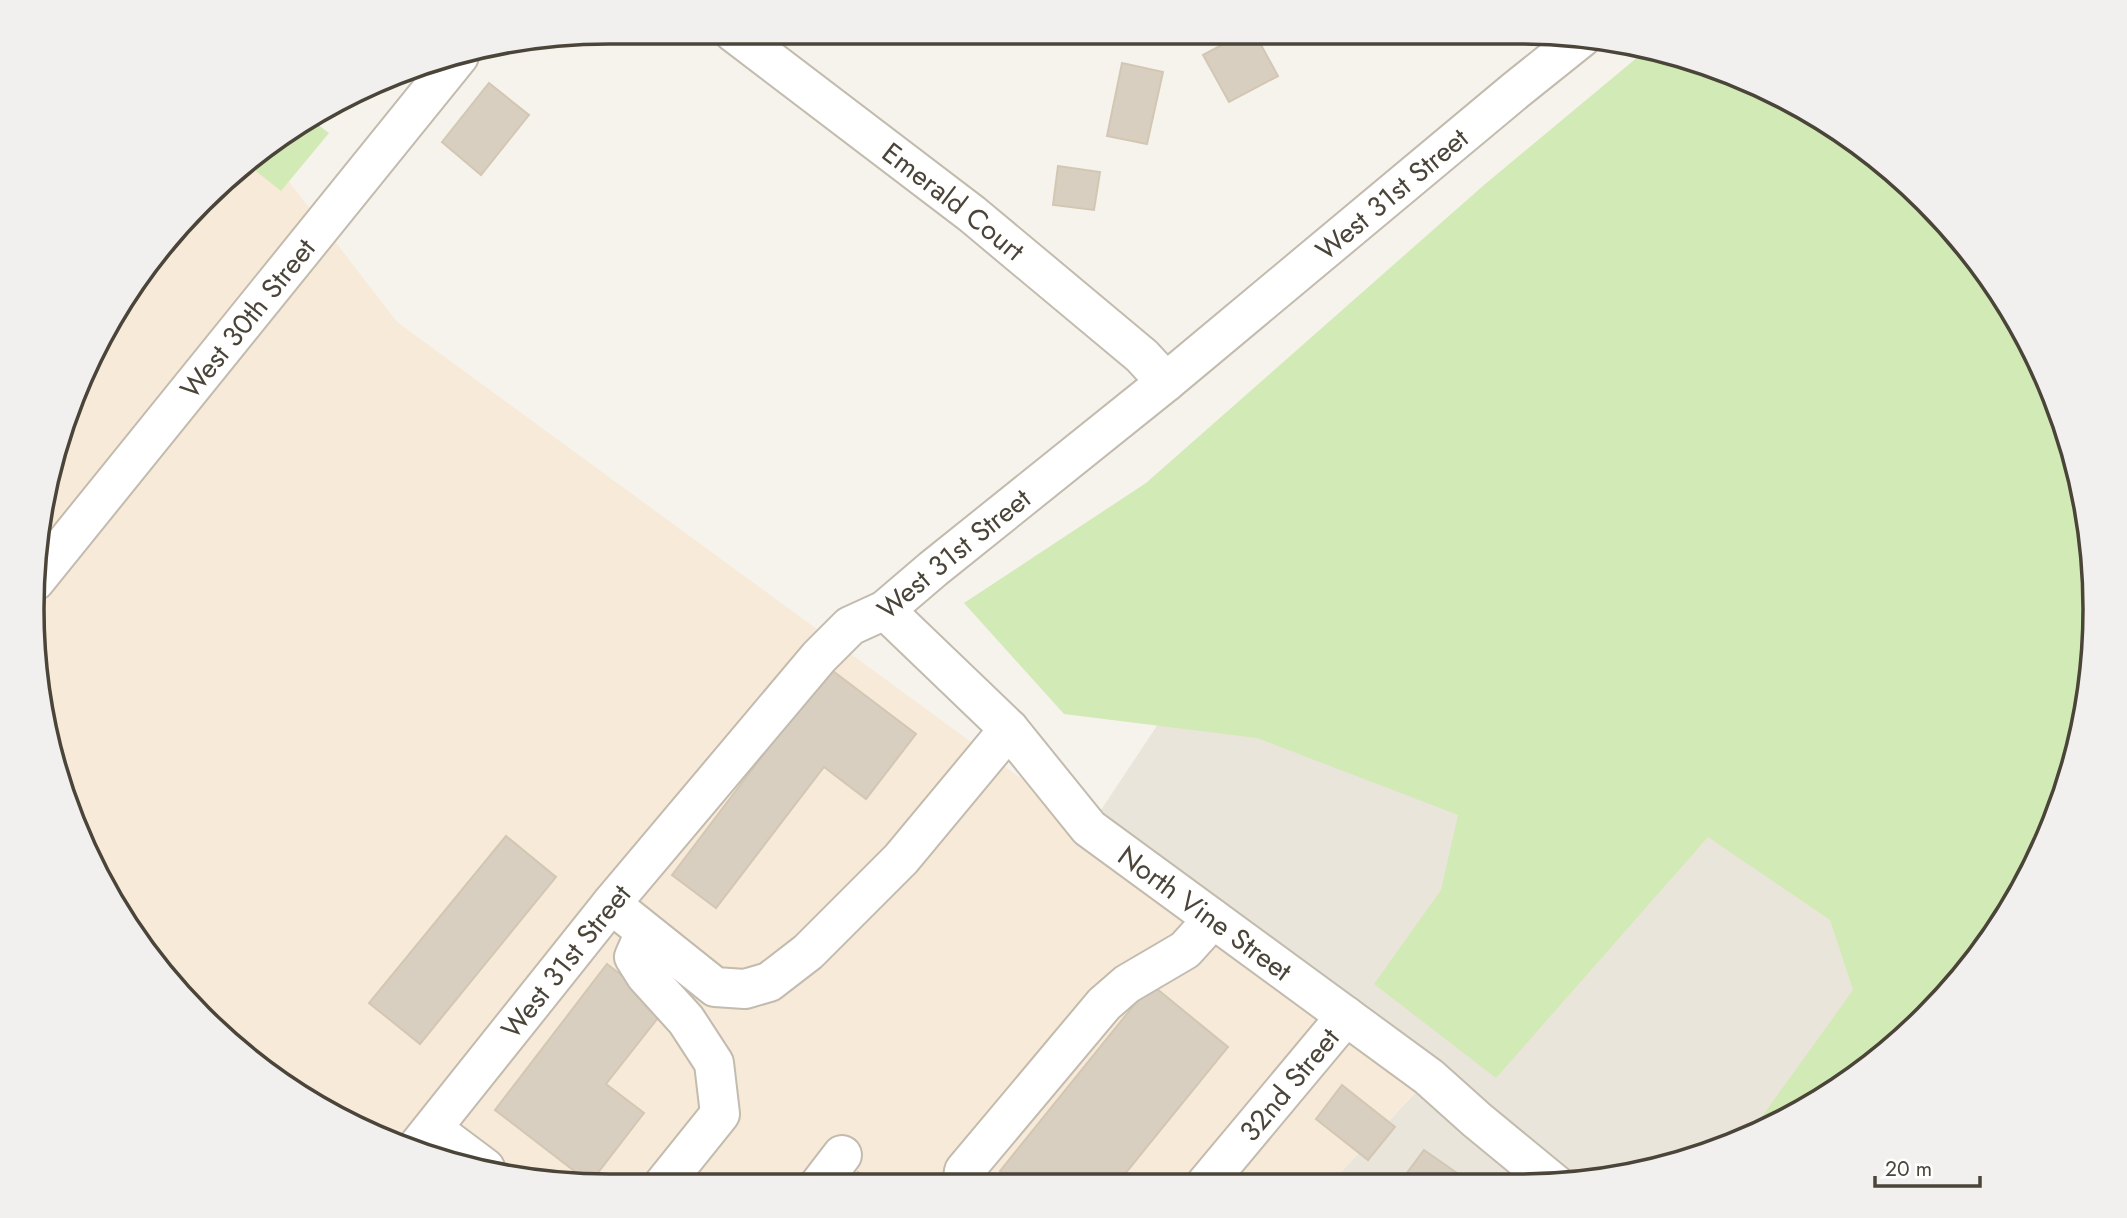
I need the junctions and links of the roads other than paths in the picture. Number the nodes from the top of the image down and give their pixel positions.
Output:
1 (749, 44) edge
2 (1570, 47) edge
3 (450, 67) edge
4 (1166, 382) junction
5 (45, 568) edge
6 (885, 610) junction
7 (1009, 729) junction
8 (611, 904) junction
9 (1213, 919) junction
10 (645, 932) junction
11 (1346, 1016) junction
12 (423, 1140) edge
13 (442, 1149) edge
14 (842, 1155) dead end
15 (1542, 1173) edge
16 (672, 1174) edge
17 (827, 1174) edge
18 (964, 1174) edge
19 (1214, 1174) edge

1 - 4 street, Emerald Court
2 - 4 street, West 31st Street
3 - 5 street, West 30th Street
4 - 6 street, West 31st Street
6 - 7 street, North Vine Street
6 - 8 street, West 31st Street
7 - 9 street, North Vine Street
7 - 10 street
8 - 10 street
8 - 12 street, West 31st Street
9 - 11 street, North Vine Street
9 - 18 street
10 - 16 street
11 - 15 street, North Vine Street
11 - 19 street, 32nd Street
12 - 13 street
14 - 17 street

